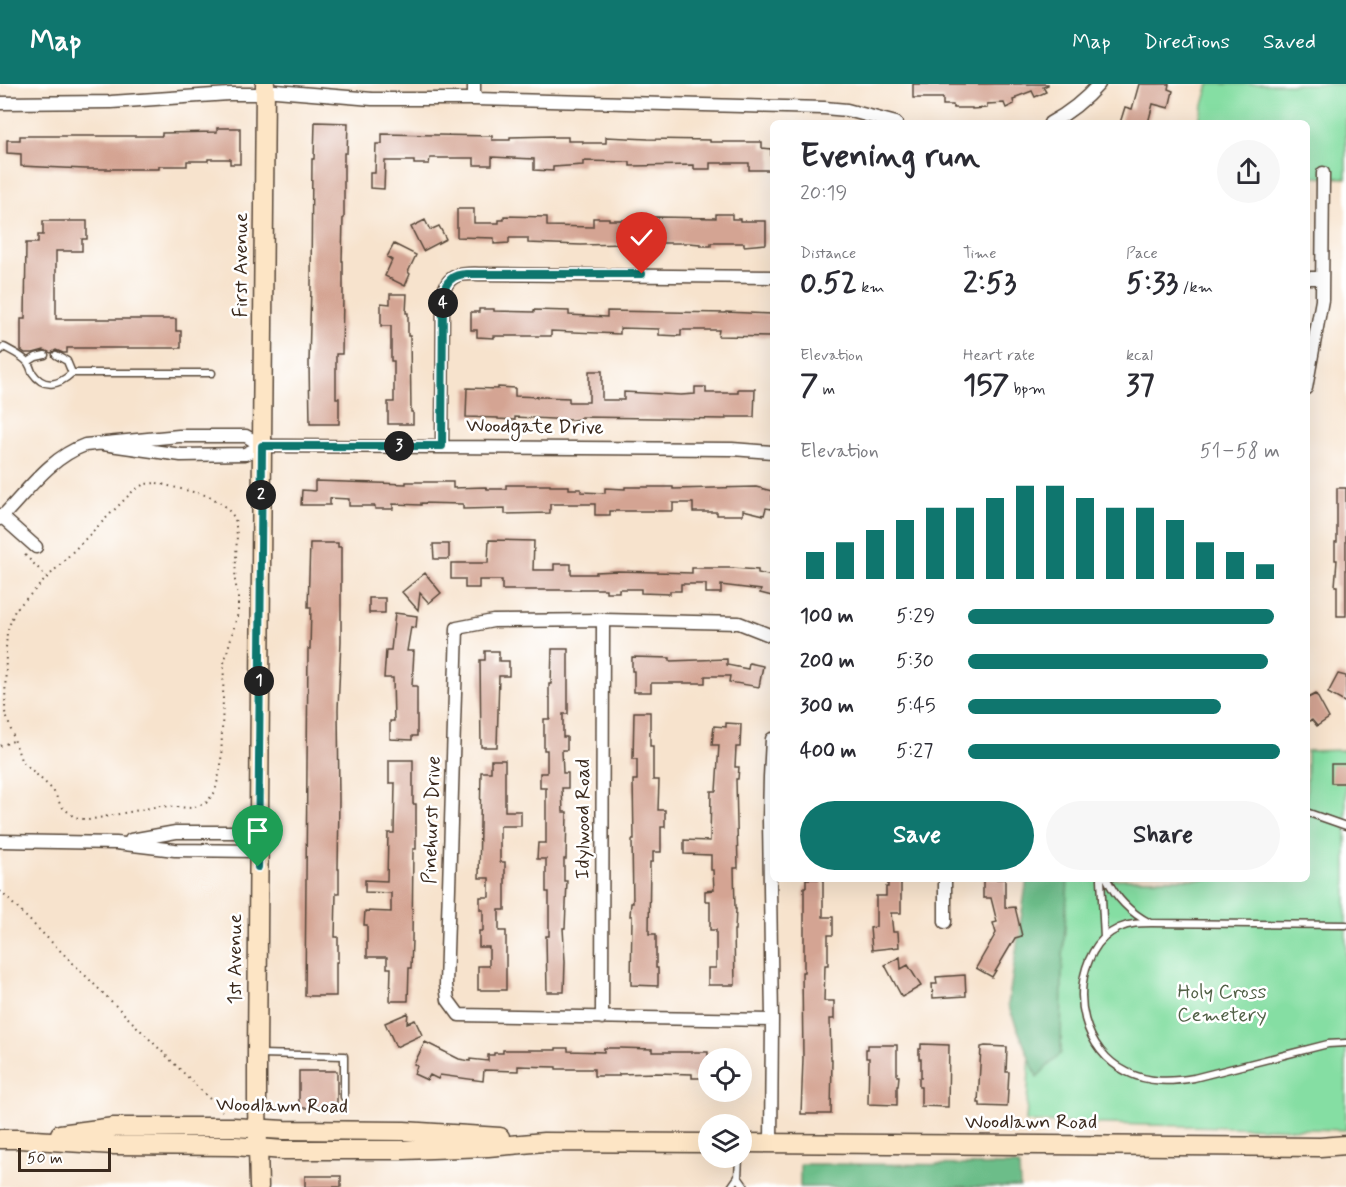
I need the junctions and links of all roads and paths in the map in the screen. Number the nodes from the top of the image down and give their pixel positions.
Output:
1 (474, 84) edge
2 (1099, 84) edge
3 (264, 89) edge
4 (474, 99) junction
5 (0, 103) edge
6 (1067, 119) edge
7 (885, 120) edge
8 (1323, 173) dead end
9 (770, 277) edge
10 (1310, 278) edge
11 (1322, 278) junction
12 (0, 351) edge
13 (45, 355) dead end
14 (56, 355) dead end
15 (27, 362) junction
16 (1310, 366) edge
17 (72, 373) junction
18 (212, 374) dead end
19 (103, 444) junction
20 (262, 446) junction
21 (442, 446) junction
22 (770, 452) edge
23 (1, 517) edge
24 (36, 547) dead end
25 (22, 552) dead end
26 (48, 578) junction
27 (603, 620) junction
28 (770, 635) edge
29 (0, 648) edge
30 (6, 648) junction
31 (13, 741) junction
32 (0, 746) edge
33 (1310, 813) edge
34 (1346, 826) edge
35 (258, 832) junction
36 (0, 841) edge
37 (116, 843) junction
38 (258, 851) junction
39 (771, 882) edge
40 (945, 882) edge
41 (1101, 882) edge
42 (1109, 882) edge
43 (0, 891) edge
44 (945, 922) dead end
45 (1151, 923) junction
46 (1346, 925) edge
47 (1104, 938) junction
48 (602, 1018) junction
49 (771, 1020) junction
50 (1346, 1043) edge
51 (257, 1054) junction
52 (344, 1097) dead end
53 (229, 1118) dead end
54 (258, 1129) junction
55 (0, 1139) edge
56 (19, 1139) junction
57 (544, 1142) junction
58 (698, 1143) edge
59 (752, 1143) edge
60 (771, 1143) junction
61 (259, 1148) junction
62 (1346, 1148) edge
63 (738, 1168) edge
64 (738, 1178) junction
65 (259, 1187) edge
66 (730, 1187) edge
67 (745, 1187) edge

1 - 4 street
2 - 6 street
3 - 4 street
3 - 5 street
3 - 20 main road, First Avenue
4 - 7 street
8 - 11 street
9 - 21 street
10 - 11 street
11 - 16 street
12 - 15 lane
13 - 15 lane
14 - 17 lane
15 - 17 lane
17 - 18 lane
19 - 20 street
19 - 20 street
19 - 23 street
20 - 21 street, Woodgate Drive
20 - 35 main road, 1st Avenue
21 - 22 street, Woodgate Drive
23 - 24 street
25 - 26 path
26 - 30 path
26 - 31 path
27 - 28 street, Pinehurst Drive
27 - 48 street, Idylwood Road
27 - 48 street, Pinehurst Drive
29 - 30 path
30 - 31 path
31 - 32 path
33 - 34 lane
35 - 37 street
35 - 38 main road, 1st Avenue
36 - 37 street
37 - 38 street
38 - 51 main road, 1st Avenue
39 - 49 street
40 - 44 street
41 - 47 lane
42 - 45 lane
43 - 53 path
45 - 46 lane
45 - 47 lane
47 - 50 lane
48 - 49 street, Pinehurst Drive
49 - 60 street
51 - 52 lane
51 - 54 main road, 1st Avenue
54 - 56 main road, Woodlawn Road
54 - 57 main road, Woodlawn Road
54 - 61 main road, 1st Avenue
55 - 56 main road, Woodlawn Road
56 - 61 main road, Woodlawn Road
57 - 58 main road, Woodlawn Road
57 - 61 main road, Woodlawn Road
59 - 60 main road, Woodlawn Road
60 - 62 main road, Woodlawn Road
61 - 65 main road
63 - 64 lane
64 - 66 lane
64 - 67 lane

